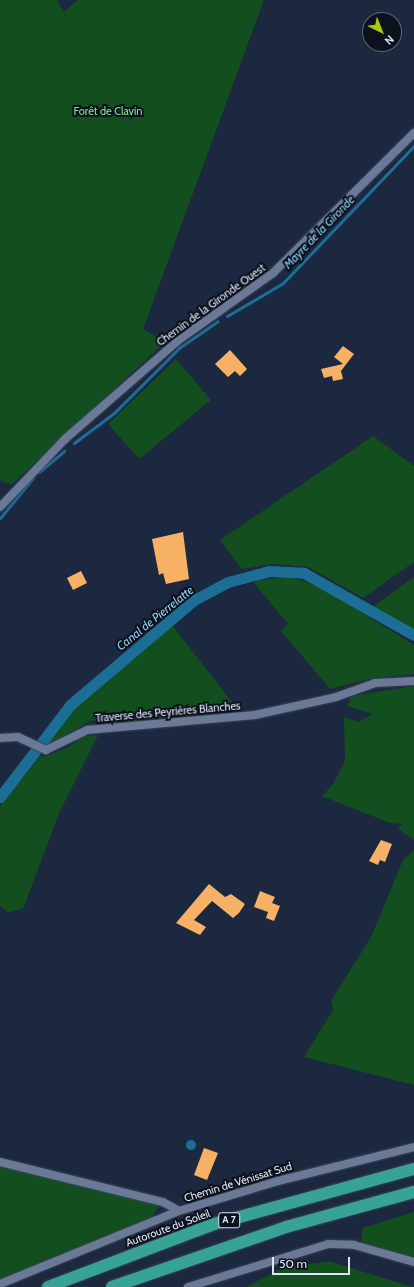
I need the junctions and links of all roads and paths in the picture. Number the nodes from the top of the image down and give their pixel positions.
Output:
1 (414, 133) edge
2 (0, 507) edge
3 (414, 681) edge
4 (0, 738) edge
5 (414, 1147) edge
6 (0, 1162) edge
7 (414, 1169) edge
8 (414, 1192) edge
9 (180, 1211) junction
10 (414, 1262) edge
11 (0, 1284) edge
12 (48, 1287) edge
13 (112, 1287) edge
14 (188, 1287) edge

1 - 2 street, Chemin de la Gironde Ouest
3 - 4 street, Traverse des Peyrières Blanches
5 - 9 street, Chemin de Vénissat Sud
6 - 9 street, Chemin de Vénissat Sud
7 - 12 highway, Autoroute du Soleil / A 7
8 - 13 highway, A 7
9 - 11 street
10 - 14 street

